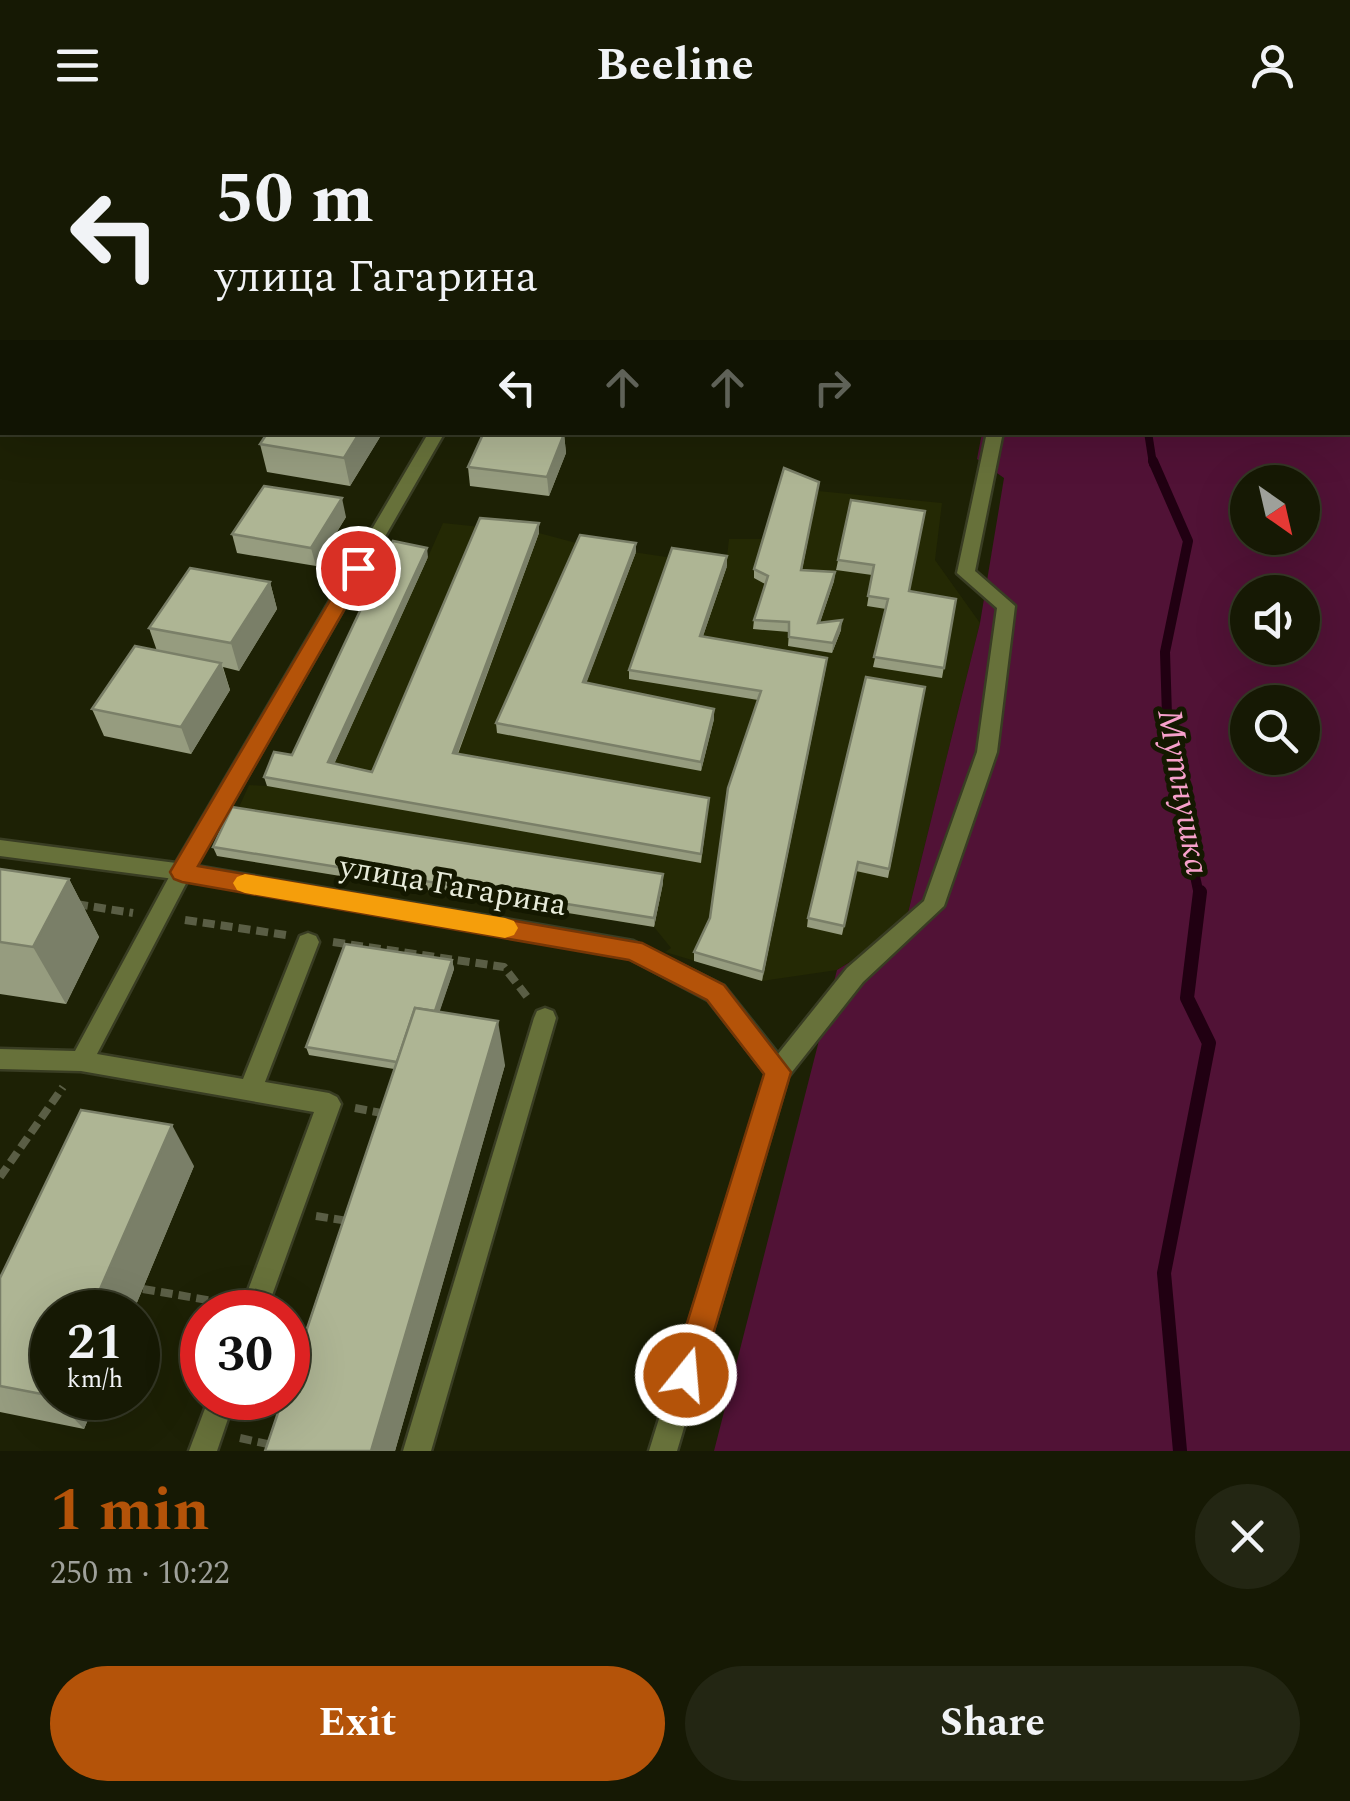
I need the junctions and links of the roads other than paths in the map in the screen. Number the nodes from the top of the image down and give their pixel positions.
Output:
1 (435, 435) edge
2 (994, 435) edge
3 (0, 848) edge
4 (182, 872) junction
5 (308, 942) dead end
6 (544, 1018) dead end
7 (0, 1059) edge
8 (81, 1061) junction
9 (778, 1072) junction
10 (251, 1089) junction
11 (262, 1290) edge
12 (417, 1451) edge
13 (663, 1451) edge

1 - 4 street
2 - 9 street
3 - 4 street, улица Гагарина
4 - 8 street
4 - 9 street, улица Гагарина
5 - 10 street
6 - 12 street
7 - 8 street
8 - 10 street
9 - 13 street
10 - 11 street

